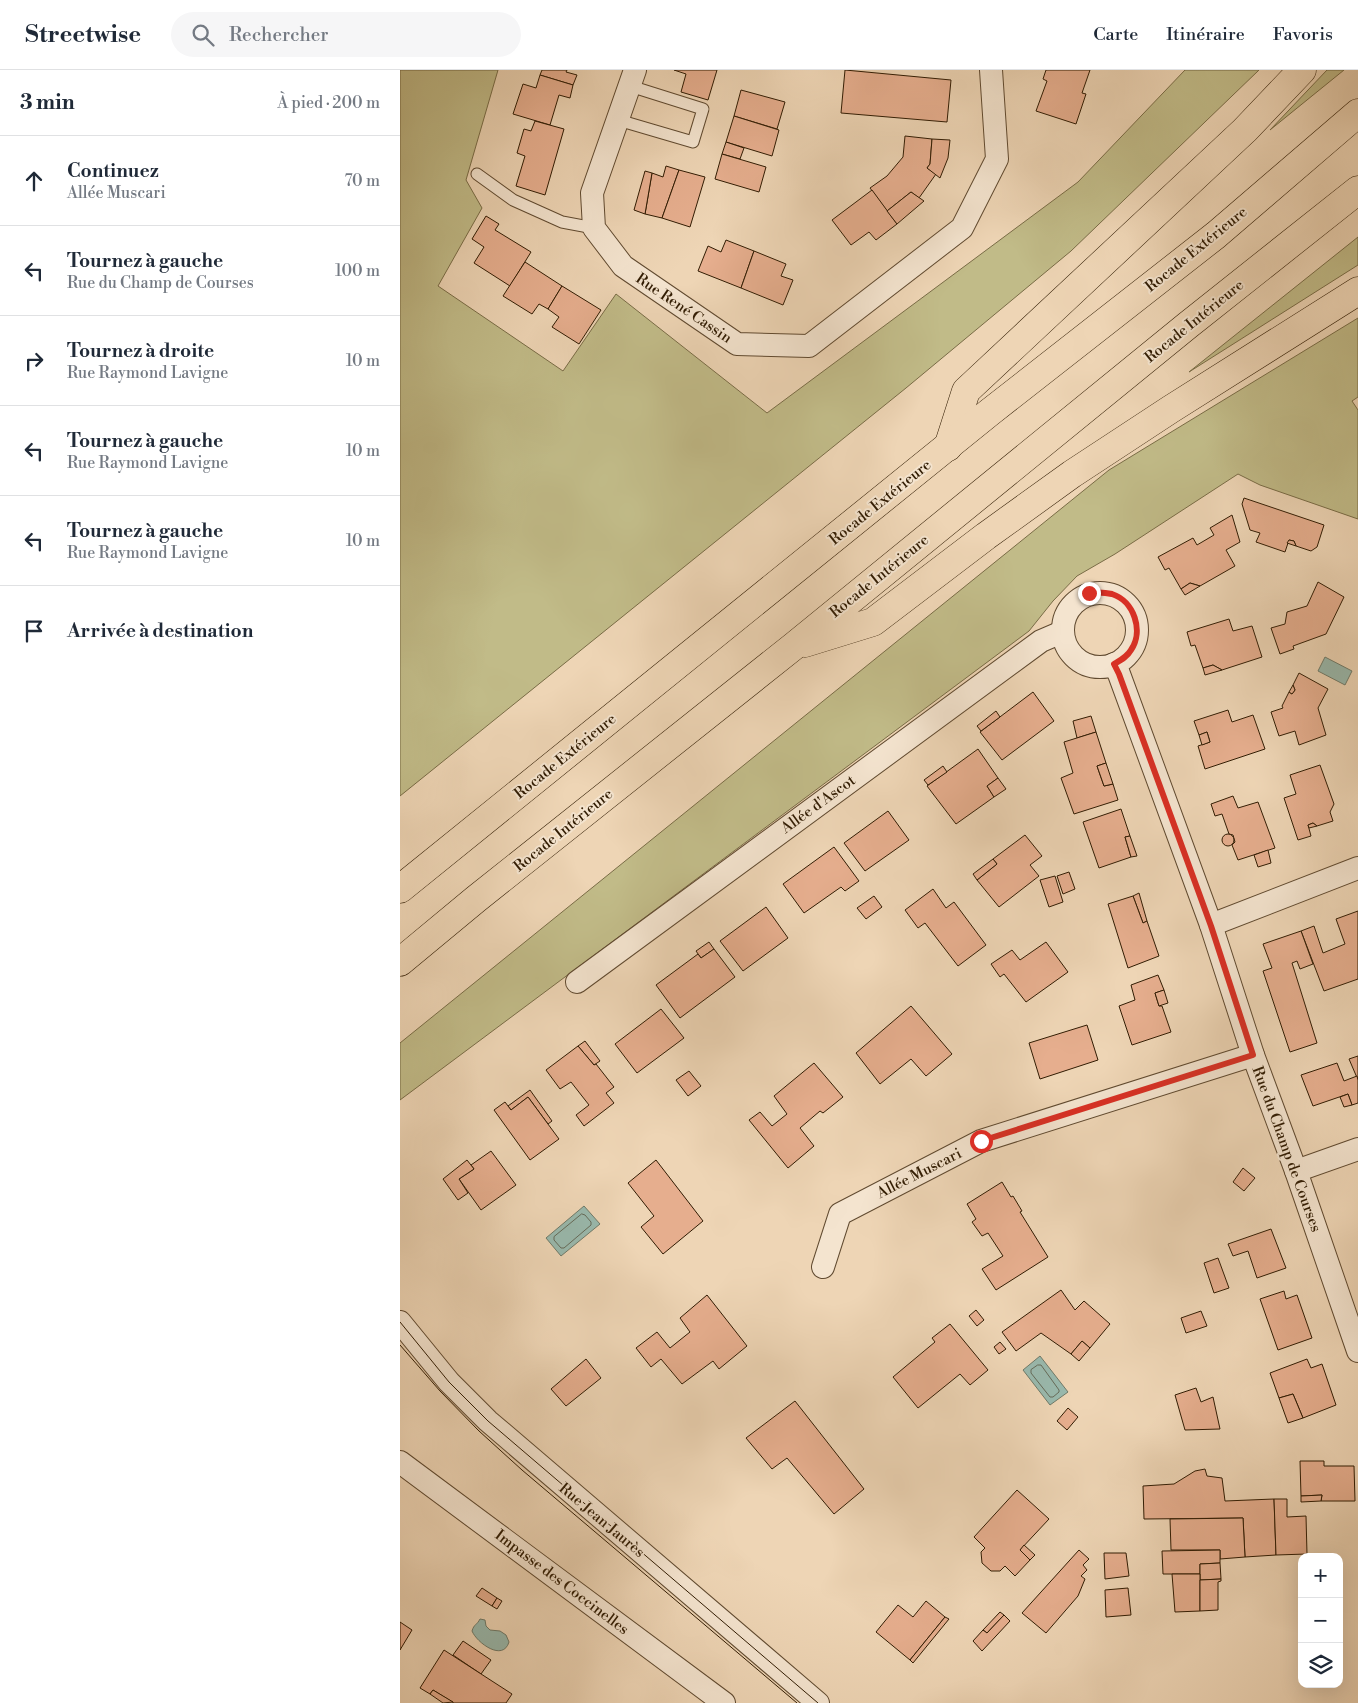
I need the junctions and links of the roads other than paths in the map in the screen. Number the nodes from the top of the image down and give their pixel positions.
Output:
1 (991, 70) edge
2 (1302, 70) edge
3 (632, 78) edge
4 (1358, 113) edge
5 (618, 120) junction
6 (477, 174) dead end
7 (1358, 190) edge
8 (594, 228) junction
9 (1358, 291) edge
10 (948, 447) junction
11 (1062, 632) junction
12 (794, 646) junction
13 (1114, 664) junction
14 (1358, 868) edge
15 (400, 890) edge
16 (1211, 926) junction
17 (400, 962) edge
18 (577, 982) dead end
19 (1253, 1055) junction
20 (1358, 1149) edge
21 (1296, 1171) junction
22 (823, 1267) dead end
23 (400, 1322) edge
24 (1358, 1351) edge
25 (400, 1462) edge
26 (724, 1703) edge
27 (818, 1703) edge

1 - 8 street, Rue René Cassin
2 - 10 highway
3 - 5 street
3 - 5 lane
4 - 10 highway, Rocade Extérieure
5 - 8 street
6 - 8 lane
7 - 12 highway, Rocade Intérieure
9 - 12 highway
10 - 15 highway, Rocade Extérieure
11 - 13 street
11 - 13 street
11 - 18 street, Allée d'Ascot
12 - 17 highway, Rocade Intérieure
13 - 16 street, Rue du Champ de Courses
14 - 16 street
16 - 19 street, Rue du Champ de Courses
19 - 21 street, Rue du Champ de Courses
19 - 22 street, Allée Muscari
20 - 21 street
21 - 24 street, Rue du Champ de Courses
23 - 27 street, Rue Jean Jaurès
25 - 26 street, Impasse des Coccinelles

